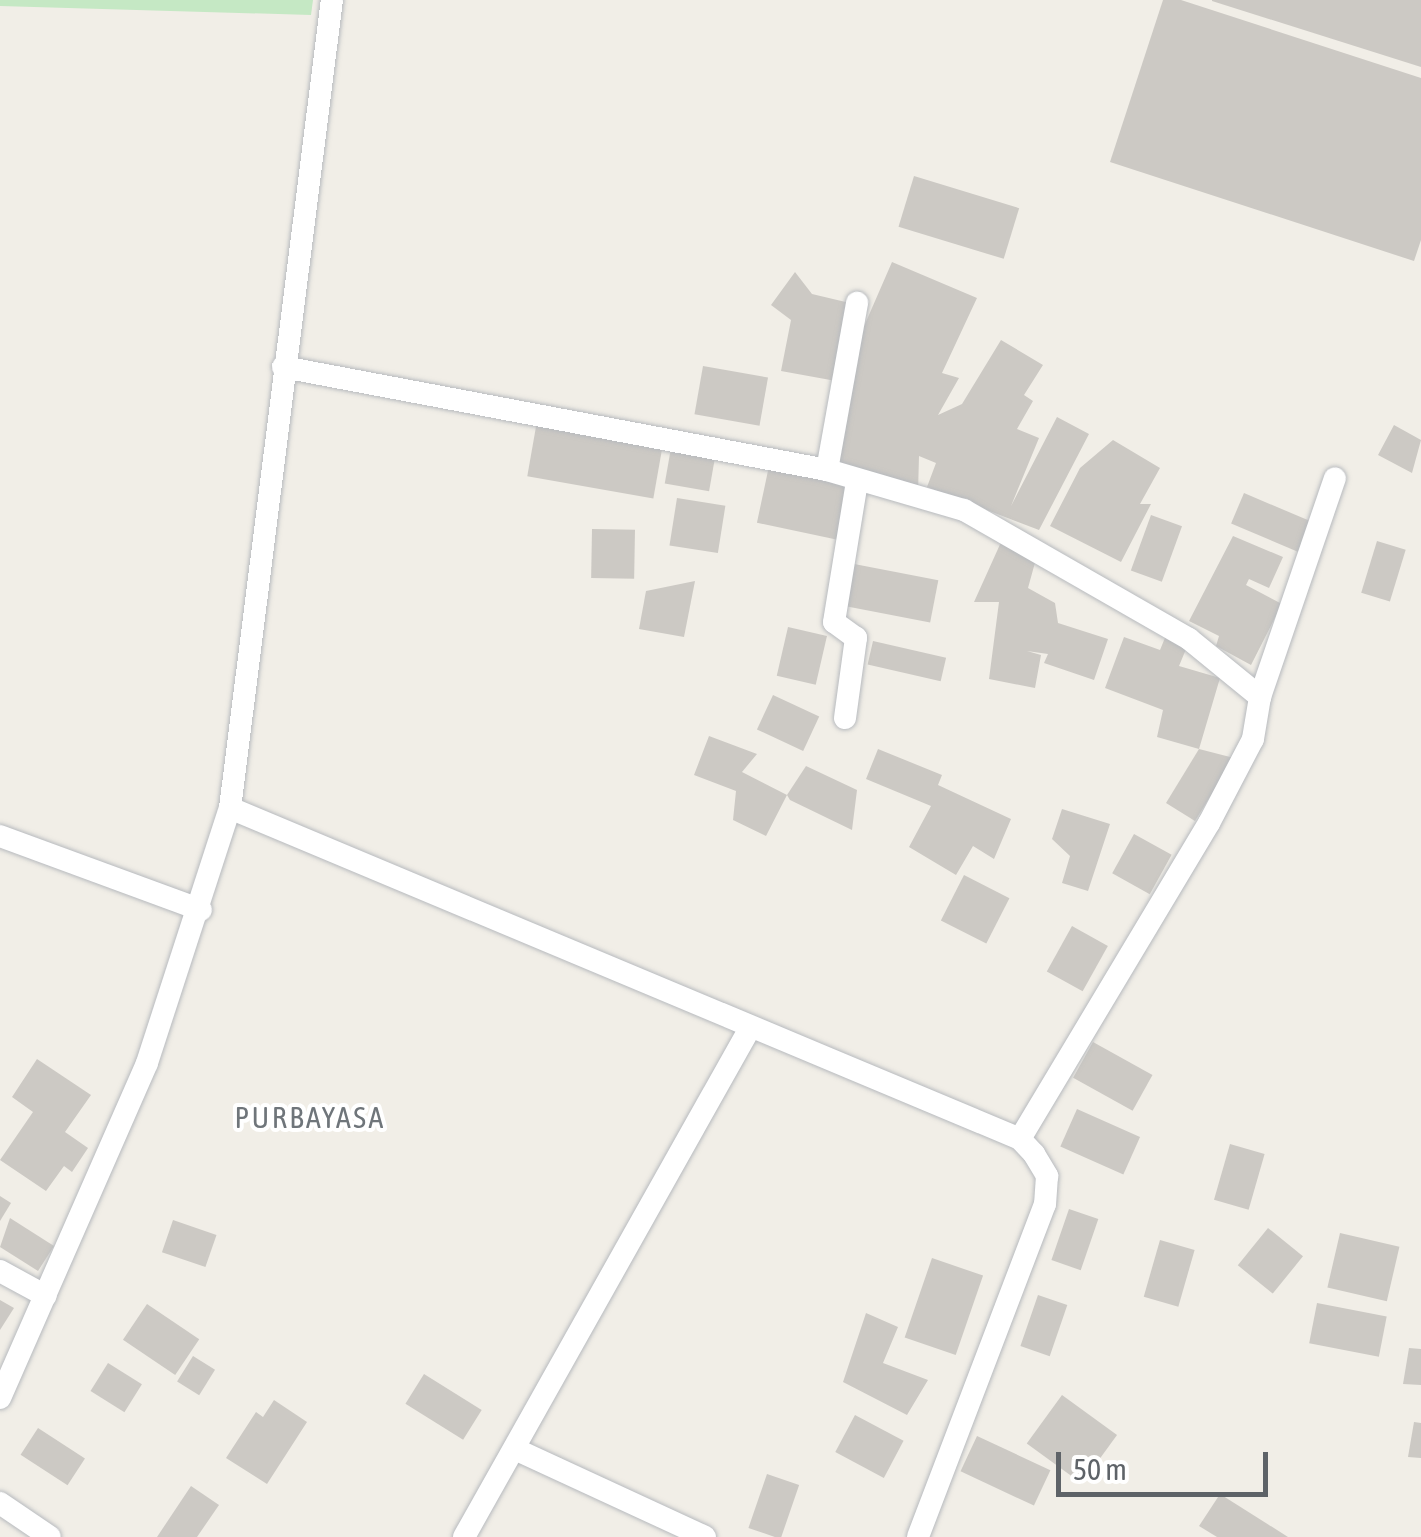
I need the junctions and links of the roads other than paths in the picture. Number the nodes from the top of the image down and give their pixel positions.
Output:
1 (332, 0) edge
2 (857, 303) dead end
3 (283, 367) junction
4 (827, 470) junction
5 (1335, 478) dead end
6 (856, 481) junction
7 (1260, 697) junction
8 (845, 718) dead end
9 (230, 808) junction
10 (0, 836) edge
11 (201, 910) junction
12 (750, 1028) junction
13 (1020, 1139) junction
14 (0, 1271) edge
15 (46, 1296) junction
16 (0, 1398) edge
17 (517, 1450) junction
18 (0, 1504) edge
19 (50, 1537) edge
20 (464, 1537) edge
21 (704, 1537) edge
22 (918, 1537) edge

1 - 3 street
2 - 4 street
3 - 4 street
3 - 9 street
4 - 6 street
5 - 7 street
6 - 7 street
6 - 8 street
7 - 13 street
9 - 11 street
9 - 12 street
10 - 11 street
11 - 15 street
12 - 13 street
12 - 17 street
13 - 22 street
14 - 15 street
15 - 16 street
17 - 20 street
17 - 21 street
18 - 19 street

